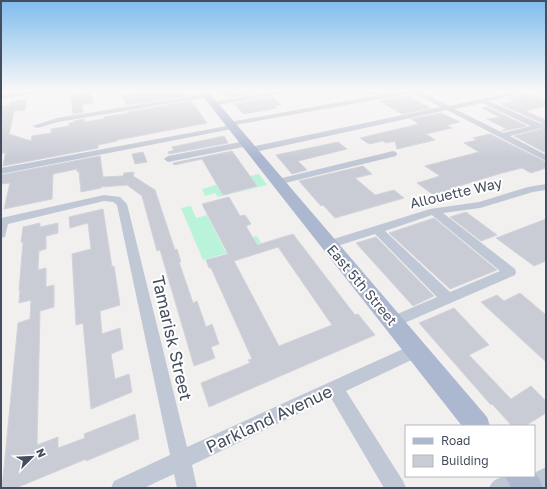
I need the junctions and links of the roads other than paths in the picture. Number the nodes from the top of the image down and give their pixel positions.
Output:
1 (104, 113) edge
2 (220, 113) edge
3 (300, 113) edge
4 (423, 113) edge
5 (457, 113) edge
6 (510, 113) edge
7 (37, 126) dead end
8 (231, 126) junction
9 (502, 136) junction
10 (248, 147) junction
11 (393, 154) dead end
12 (546, 158) edge
13 (168, 159) dead end
14 (1, 171) edge
15 (277, 182) junction
16 (546, 187) edge
17 (434, 211) junction
18 (2, 221) edge
19 (377, 229) junction
20 (1, 234) edge
21 (328, 245) junction
22 (448, 299) junction
23 (392, 322) junction
24 (416, 350) junction
25 (335, 389) junction
26 (477, 425) edge
27 (180, 460) junction
28 (517, 477) edge
29 (520, 477) edge
30 (546, 477) edge
31 (121, 488) edge
32 (187, 488) edge
33 (396, 488) edge
34 (499, 488) edge
35 (529, 488) edge

1 - 7 street
2 - 8 main road, East 5th Street
3 - 8 street
4 - 10 street
5 - 9 street
6 - 9 street
8 - 10 main road, East 5th Street
8 - 14 street
9 - 12 street
10 - 13 street
10 - 15 main road, East 5th Street
11 - 15 street
15 - 21 main road, East 5th Street
16 - 17 street, Allouette Way
17 - 19 street, Allouette Way
17 - 22 street
18 - 20 street
18 - 27 street, Tamarisk Street
19 - 21 street, Allouette Way
19 - 22 street
21 - 23 main road, East 5th Street
22 - 23 street
23 - 24 main road, East 5th Street
24 - 25 street, Parkland Avenue
24 - 26 main road, East 5th Street
25 - 27 street, Parkland Avenue
25 - 33 street
27 - 31 street, Parkland Avenue
27 - 32 street, Tamarisk Street
28 - 34 street
29 - 35 main road
30 - 35 street

